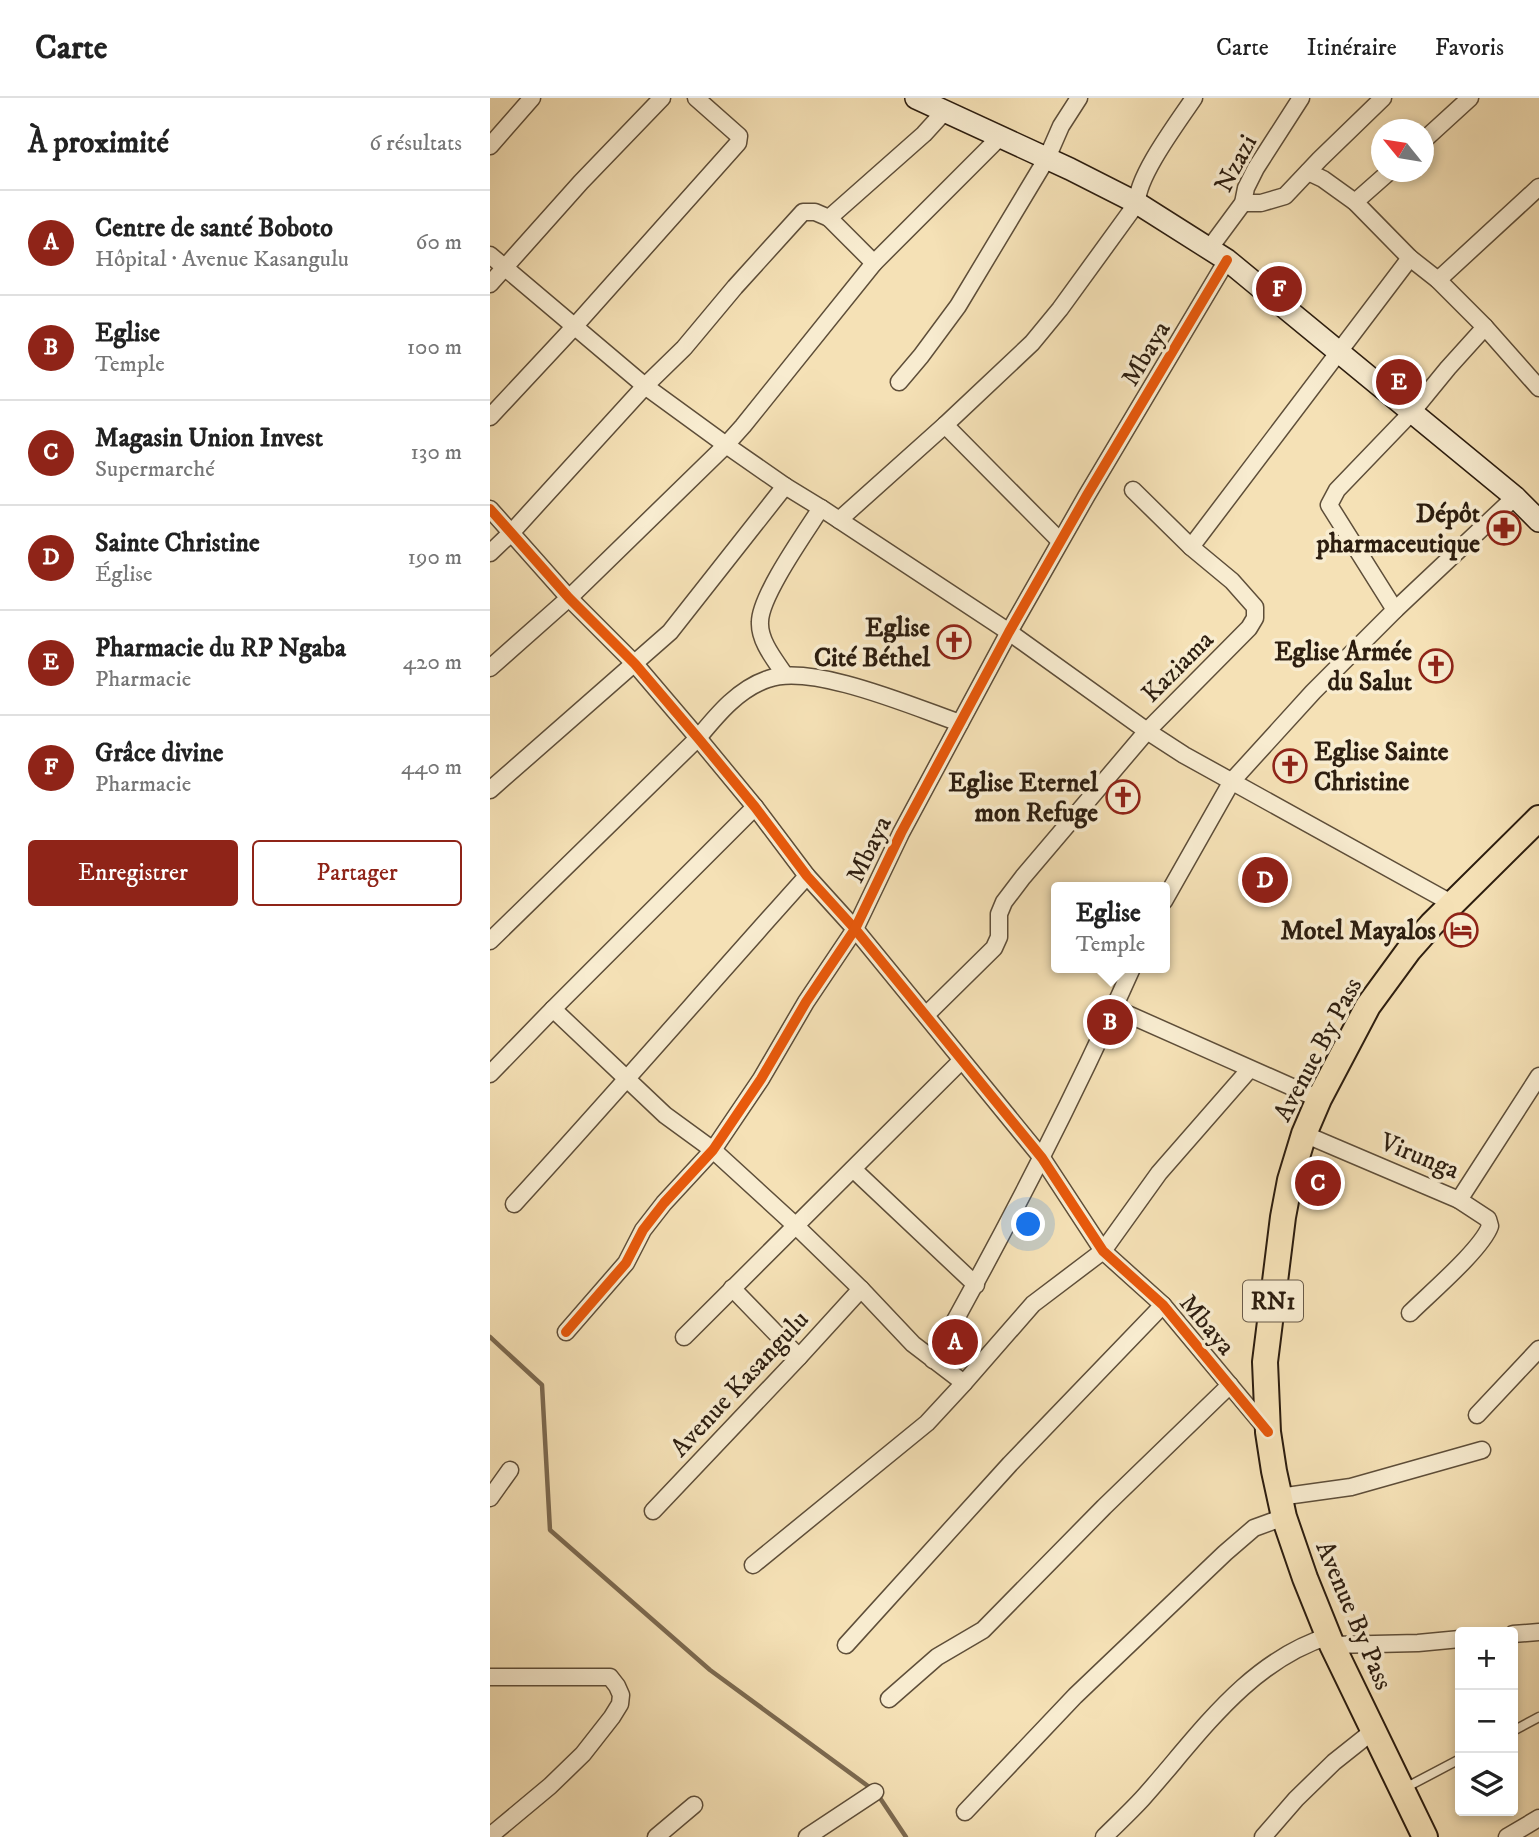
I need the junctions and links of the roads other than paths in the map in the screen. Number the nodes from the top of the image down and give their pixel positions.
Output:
1 (532, 98) edge
2 (662, 98) edge
3 (696, 98) edge
4 (916, 98) edge
5 (1079, 98) edge
6 (1194, 98) edge
7 (1301, 98) edge
8 (1383, 98) edge
9 (1470, 98) edge
10 (944, 112) junction
11 (1434, 130) edge
12 (1000, 137) junction
13 (490, 146) edge
14 (1047, 158) junction
15 (1308, 172) junction
16 (1378, 182) edge
17 (1539, 187) edge
18 (1356, 202) junction
19 (1137, 203) junction
20 (1244, 203) junction
21 (829, 218) junction
22 (1218, 254) junction
23 (490, 255) edge
24 (1410, 258) junction
25 (874, 262) junction
26 (505, 268) junction
27 (1438, 280) junction
28 (490, 284) edge
29 (574, 327) junction
30 (1485, 327) junction
31 (1340, 351) junction
32 (1535, 377) edge
33 (899, 382) dead end
34 (645, 386) junction
35 (1412, 412) junction
36 (490, 417) edge
37 (945, 425) junction
38 (726, 445) junction
39 (785, 486) junction
40 (1133, 490) dead end
41 (1515, 497) junction
42 (821, 508) junction
43 (490, 509) edge
44 (839, 520) junction
45 (1539, 521) edge
46 (511, 533) junction
47 (1060, 541) junction
48 (1191, 547) junction
49 (490, 553) edge
50 (569, 598) junction
51 (1395, 610) junction
52 (1009, 632) junction
53 (635, 664) junction
54 (490, 668) edge
55 (785, 675) junction
56 (960, 723) junction
57 (1147, 731) junction
58 (698, 738) junction
59 (1232, 781) junction
60 (490, 790) edge
61 (755, 807) junction
62 (1539, 818) edge
63 (807, 876) junction
64 (1170, 890) edge
65 (1453, 904) junction
66 (855, 929) junction
67 (490, 941) edge
68 (1130, 973) edge
69 (1114, 1008) junction
70 (553, 1009) junction
71 (926, 1015) junction
72 (961, 1061) junction
73 (1250, 1070) junction
74 (490, 1074) edge
75 (1539, 1076) edge
76 (626, 1079) junction
77 (1319, 1099) junction
78 (1304, 1134) junction
79 (713, 1150) junction
80 (1042, 1158) junction
81 (853, 1169) junction
82 (1459, 1200) junction
83 (514, 1203) dead end
84 (796, 1226) junction
85 (1103, 1251) junction
86 (976, 1285) junction
87 (732, 1288) junction
88 (861, 1289) junction
89 (1163, 1305) junction
90 (1410, 1313) dead end
91 (566, 1332) dead end
92 (684, 1337) dead end
93 (1539, 1349) edge
94 (799, 1357) junction
95 (933, 1360) junction
96 (964, 1383) junction
97 (1230, 1385) junction
98 (1477, 1415) dead end
99 (1268, 1432) junction
100 (1482, 1450) dead end
101 (510, 1470) dead end
102 (490, 1498) edge
103 (1282, 1507) junction
104 (653, 1511) dead end
105 (753, 1565) dead end
106 (1539, 1632) edge
107 (1518, 1634) edge
108 (1455, 1639) edge
109 (1330, 1641) junction
110 (846, 1645) dead end
111 (490, 1676) edge
112 (889, 1699) dead end
113 (1539, 1717) edge
114 (1518, 1728) edge
115 (1373, 1731) junction
116 (1455, 1762) edge
117 (1403, 1789) junction
118 (875, 1792) dead end
119 (694, 1805) dead end
120 (965, 1812) dead end
121 (1539, 1818) edge
122 (1419, 1834) edge
123 (490, 1836) edge
124 (656, 1837) edge
125 (807, 1837) edge
126 (1104, 1837) edge
127 (1263, 1837) edge
128 (1507, 1837) edge

1 - 13 street
2 - 26 street
3 - 29 street
4 - 10 main road
5 - 14 street
6 - 19 street
7 - 20 street, Nzazi
8 - 15 street
9 - 11 street
10 - 12 main road
10 - 21 street
12 - 14 main road
12 - 25 street
14 - 19 main road
14 - 33 street
15 - 18 street
15 - 20 street
16 - 18 street
17 - 27 street
18 - 24 street
19 - 22 main road
19 - 37 street
20 - 22 street, Nzazi
21 - 25 street
21 - 34 street
22 - 31 main road
22 - 47 street, Mbaya
23 - 26 street
24 - 27 street
24 - 31 street
25 - 38 street
26 - 28 street
26 - 29 street
27 - 30 street
29 - 34 street
29 - 36 street
30 - 32 street
30 - 35 street
31 - 35 main road
31 - 48 street
34 - 38 street
34 - 46 street
35 - 41 main road
35 - 51 street
37 - 44 street
37 - 47 street
38 - 39 street
38 - 50 street
39 - 42 street
39 - 53 street
40 - 48 street
41 - 45 main road
41 - 51 street
42 - 44 street
42 - 55 street
43 - 46 street
44 - 52 street
46 - 49 street
46 - 50 street
47 - 52 street, Mbaya
48 - 57 street, Kaziama
50 - 53 street
50 - 54 street
51 - 59 street
52 - 56 street, Mbaya
52 - 57 street
53 - 58 street
53 - 60 street
55 - 56 street
55 - 58 street
56 - 66 street, Mbaya
57 - 59 street
57 - 71 street, Kaziama
58 - 61 street
58 - 67 street
59 - 64 street
59 - 65 street
61 - 63 street
61 - 70 street
62 - 65 highway, Avenue By Pass / RN1
63 - 66 street
63 - 76 street
65 - 77 highway, Avenue By Pass / RN1
66 - 71 street, Mbaya
66 - 79 street
68 - 69 street
69 - 73 street
69 - 80 street
70 - 74 street
70 - 76 street
71 - 72 street, Mbaya
72 - 80 street, Mbaya
72 - 81 street
73 - 77 street
73 - 85 street
75 - 82 street, Virunga
76 - 79 street
76 - 83 street
77 - 78 highway, Avenue By Pass / RN1
78 - 82 street, Virunga
78 - 99 highway, Avenue By Pass / RN1
79 - 84 street
79 - 91 street
80 - 85 street, Mbaya
80 - 86 street
81 - 84 street
81 - 86 street
82 - 90 street
84 - 87 street
84 - 88 street
85 - 89 street, Mbaya
85 - 96 street
86 - 95 street
87 - 92 street
87 - 94 street
88 - 94 street, Avenue Kasangulu
88 - 95 street
89 - 97 street, Mbaya
89 - 110 street
93 - 98 street
94 - 104 street, Avenue Kasangulu
95 - 96 street
96 - 105 street
97 - 99 street, Mbaya
97 - 112 street
99 - 103 highway, Avenue By Pass / RN1
100 - 103 street
101 - 102 street
103 - 109 highway, Avenue By Pass / RN1
103 - 120 street
106 - 107 street
108 - 109 street
109 - 115 highway, Avenue By Pass / RN1
109 - 126 street
111 - 123 street
113 - 114 lane
115 - 117 highway, Avenue By Pass / RN1
115 - 127 street
116 - 117 lane
117 - 122 highway, Avenue By Pass / RN1
118 - 125 street
119 - 124 street
121 - 128 street

